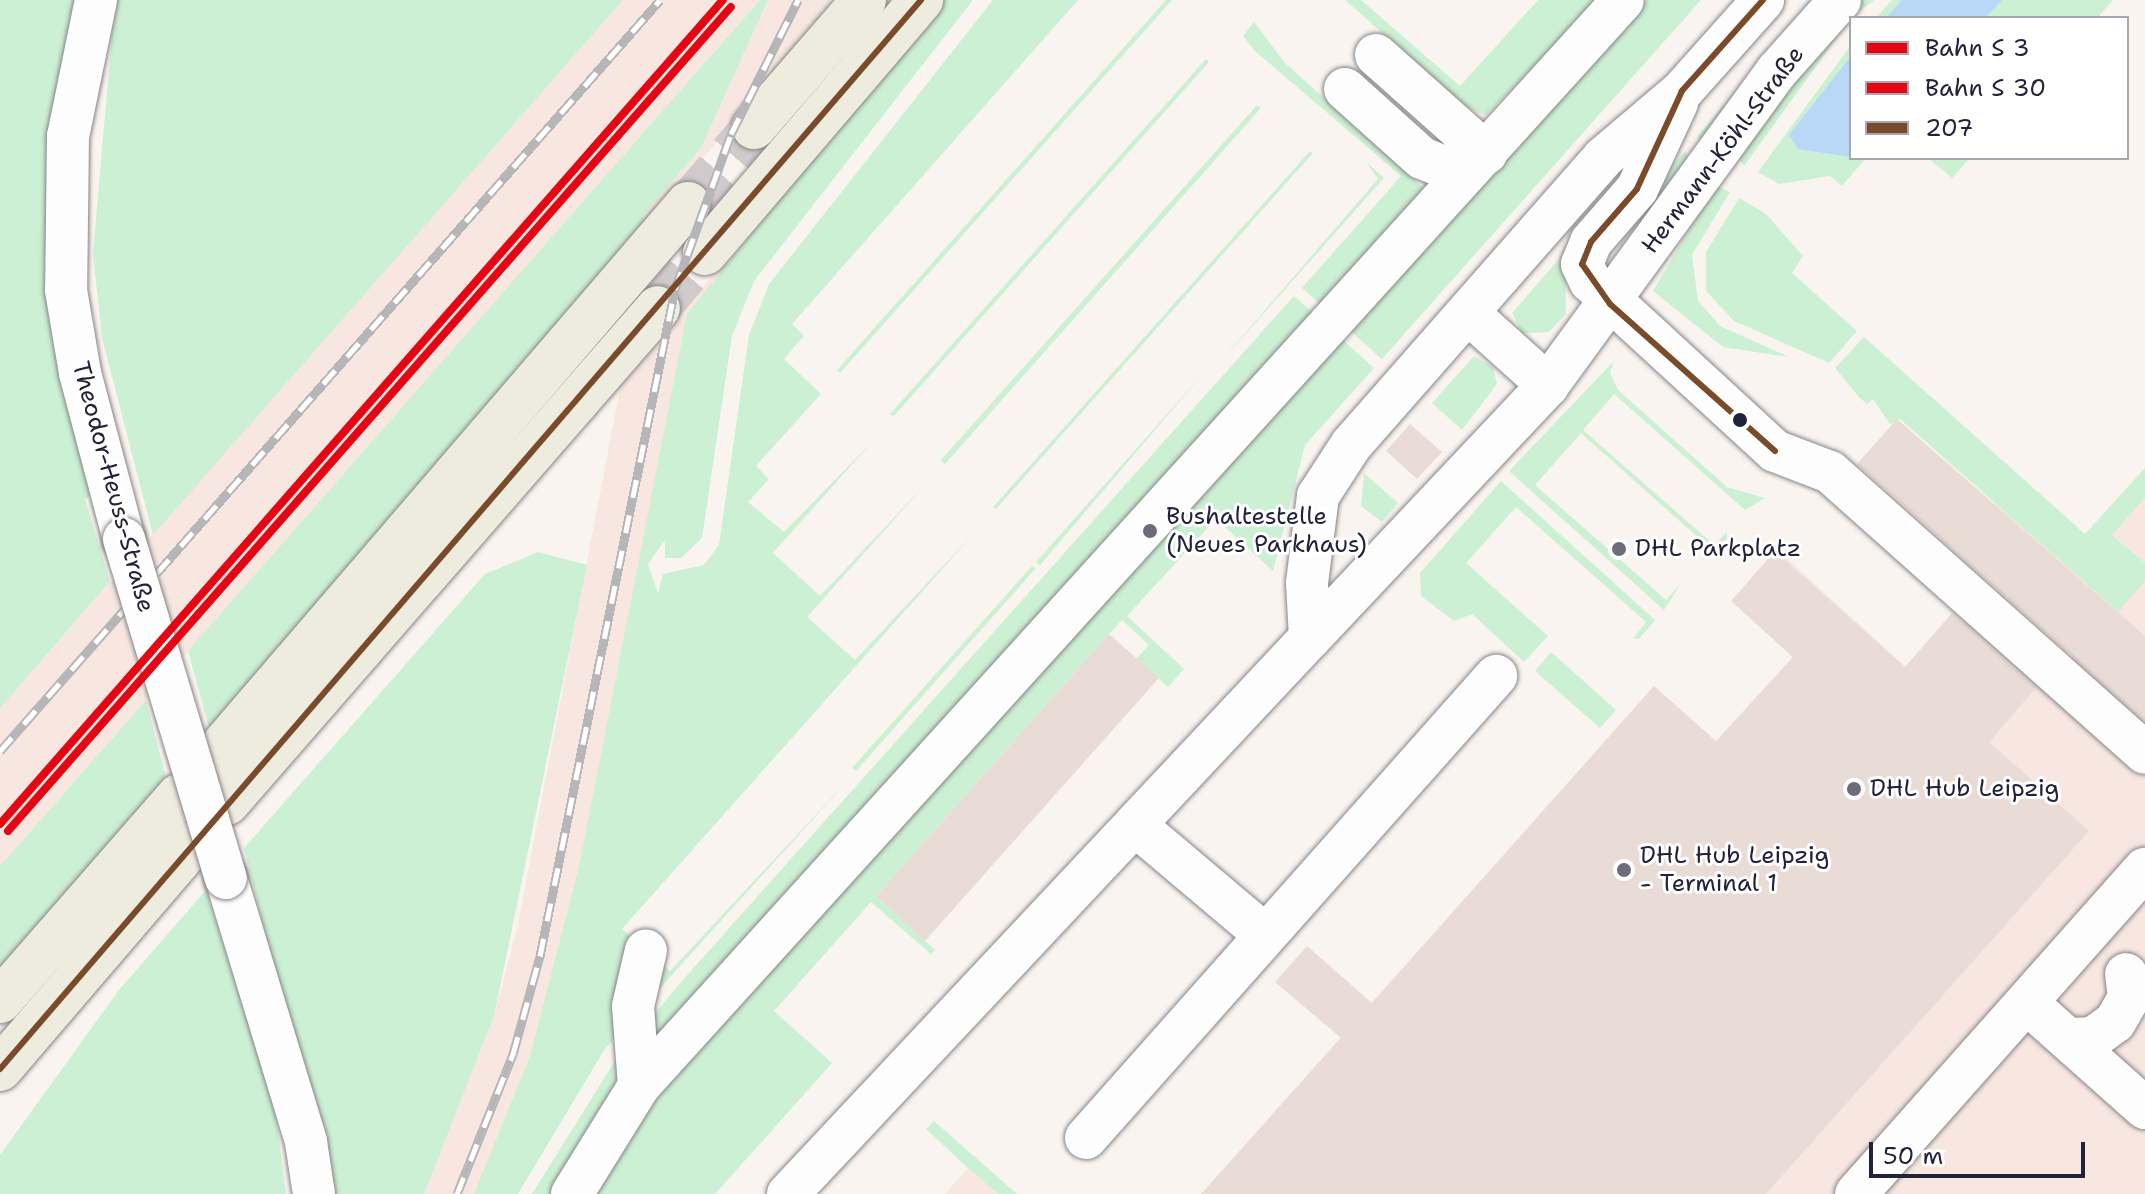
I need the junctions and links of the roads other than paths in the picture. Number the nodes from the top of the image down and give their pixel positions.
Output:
1 (96, 0) edge
2 (864, 0) edge
3 (921, 0) edge
4 (1623, 0) edge
5 (1763, 0) edge
6 (1840, 0) edge
7 (1376, 55) dead end
8 (1345, 89) dead end
9 (1682, 91) junction
10 (754, 127) tunnel mouth
11 (1486, 153) junction
12 (688, 204) tunnel mouth
13 (705, 253) tunnel mouth
14 (1610, 304) junction
15 (658, 308) tunnel mouth
16 (1468, 313) junction
17 (1548, 385) junction
18 (1310, 638) junction
19 (1496, 676) dead end
20 (2145, 753) edge
21 (213, 757) dead end
22 (179, 796) dead end
23 (227, 803) dead end
24 (1135, 825) junction
25 (194, 843) dead end
26 (2145, 869) edge
27 (1264, 934) junction
28 (2085, 937) junction
29 (646, 950) dead end
30 (2136, 982) edge
31 (0, 1001) edge
32 (2027, 1003) junction
33 (2068, 1039) junction
34 (0, 1069) edge
35 (639, 1086) junction
36 (2145, 1108) edge
37 (1086, 1138) dead end
38 (314, 1194) edge
39 (572, 1194) edge
40 (788, 1194) edge
41 (1856, 1194) edge

1 - 38 street, Theodor-Heuss-Straße, bridge
2 - 10 main road
3 - 13 main road
4 - 11 street
5 - 9 street, Hermann-Köhl-Straße
6 - 14 street, Hermann-Köhl-Straße
7 - 11 street
8 - 11 street
9 - 14 street, Hermann-Köhl-Straße
9 - 16 street, Hermann-Köhl-Straße
11 - 35 street
12 - 21 main road
14 - 17 street, Hermann-Köhl-Straße
14 - 20 street, Hermann-Köhl-Straße
15 - 23 main road
16 - 17 street
16 - 18 street, Hermann-Köhl-Straße
17 - 18 street, Hermann-Köhl-Straße
18 - 24 street, Hermann-Köhl-Straße
19 - 27 street
22 - 31 main road
24 - 27 street
24 - 40 street, Hermann-Köhl-Straße
25 - 34 main road
26 - 28 street
27 - 37 street
28 - 30 street
28 - 32 street
29 - 35 street
30 - 33 street
32 - 33 street
32 - 41 street
33 - 36 street
35 - 39 street

